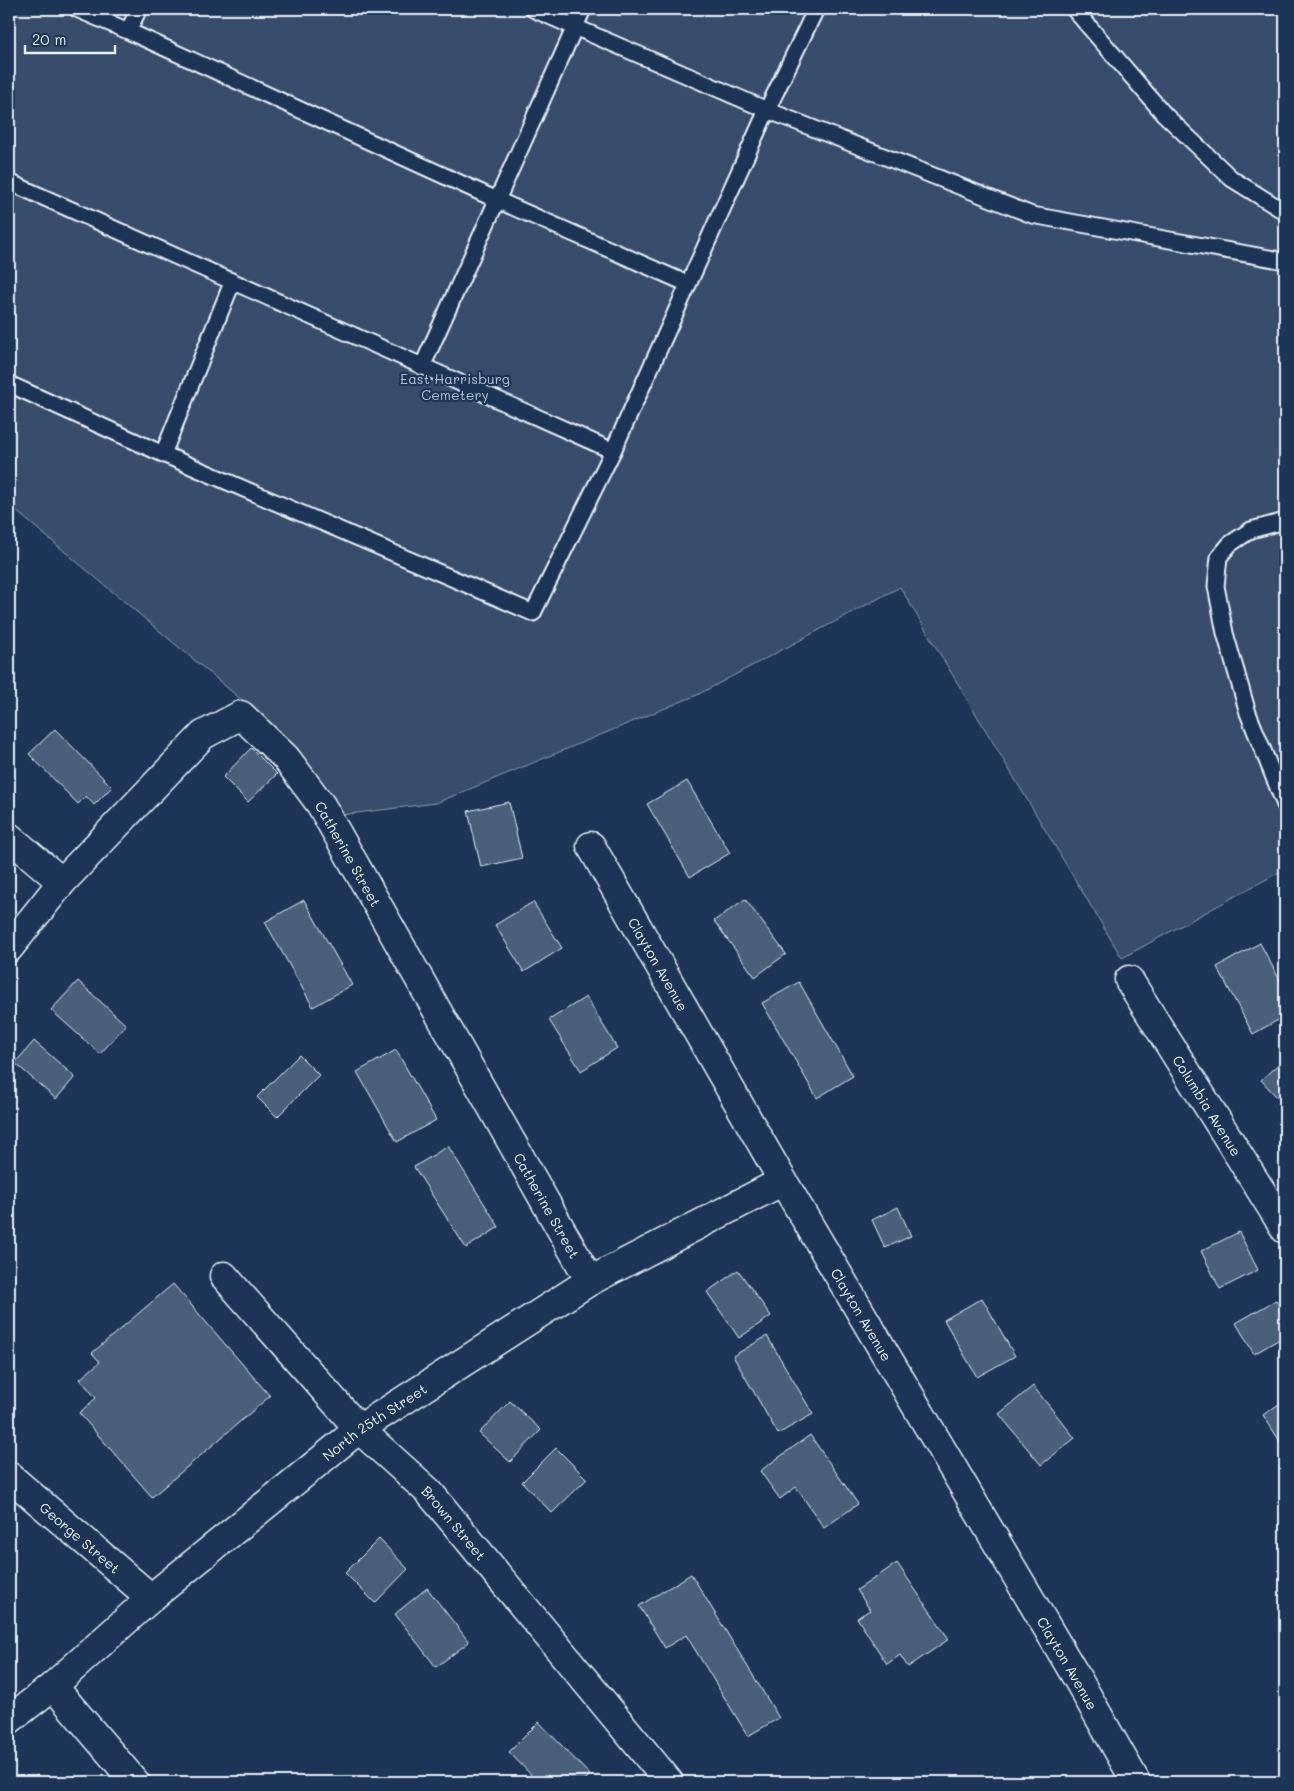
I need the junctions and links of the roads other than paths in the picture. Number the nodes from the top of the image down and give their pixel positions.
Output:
1 (77, 9) edge
2 (139, 9) edge
3 (533, 9) edge
4 (583, 9) edge
5 (816, 9) edge
6 (1074, 9) edge
7 (575, 28) junction
8 (128, 31) junction
9 (767, 110) junction
10 (9, 182) edge
11 (498, 200) junction
12 (1285, 212) edge
13 (1285, 261) edge
14 (232, 283) junction
15 (688, 284) junction
16 (422, 367) junction
17 (9, 384) edge
18 (613, 451) junction
19 (163, 454) junction
20 (1285, 521) edge
21 (1285, 806) edge
22 (9, 837) edge
23 (592, 846) dead end
24 (62, 882) junction
25 (9, 948) edge
26 (1130, 980) dead end
27 (782, 1181) junction
28 (1285, 1229) edge
29 (224, 1276) dead end
30 (590, 1281) junction
31 (359, 1429) junction
32 (9, 1476) edge
33 (151, 1598) junction
34 (53, 1686) junction
35 (9, 1720) edge
36 (135, 1782) edge
37 (669, 1782) edge
38 (1136, 1782) edge

1 - 8 lane
2 - 8 lane
3 - 7 lane
4 - 7 lane
5 - 9 lane
6 - 12 lane
7 - 9 lane
7 - 11 lane
8 - 11 lane
9 - 13 lane
9 - 15 lane
10 - 14 lane
11 - 15 lane
11 - 16 lane
14 - 16 lane
14 - 19 lane
15 - 18 lane
16 - 18 lane
17 - 19 lane
18 - 19 lane
20 - 21 lane
22 - 24 street
23 - 27 street, Clayton Avenue
24 - 25 street
24 - 30 street, Catherine Street
26 - 28 street, Columbia Avenue
27 - 30 street, North 25th Street
27 - 38 street, Clayton Avenue
29 - 31 street, Brown Street
30 - 31 street, North 25th Street
31 - 33 street, North 25th Street
31 - 37 street, Brown Street
32 - 33 street, George Street
33 - 34 street, North 25th Street
34 - 35 street, North 25th Street
34 - 36 street

